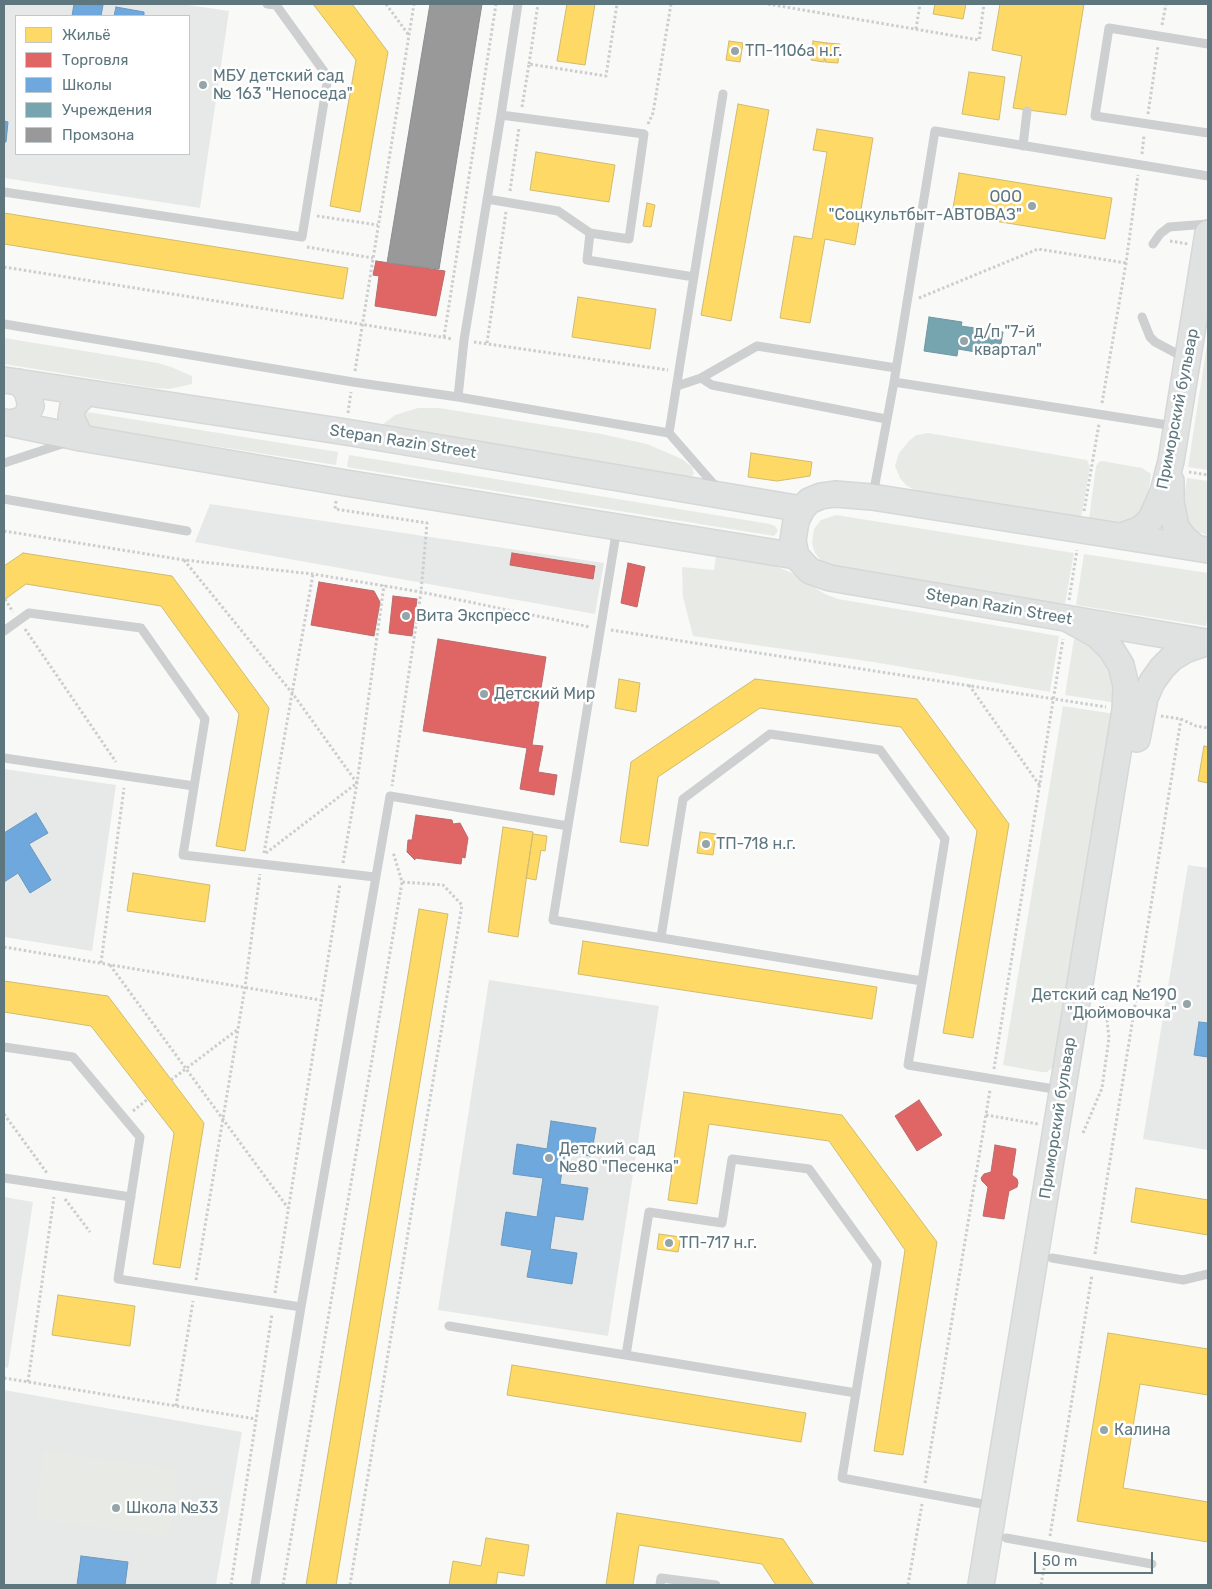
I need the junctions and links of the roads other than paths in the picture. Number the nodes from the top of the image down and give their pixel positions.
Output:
1 (267, 4) edge
2 (518, 4) edge
3 (1208, 44) edge
4 (724, 94) dead end
5 (1027, 111) dead end
6 (501, 115) junction
7 (1208, 133) edge
8 (1023, 146) junction
9 (1208, 176) edge
10 (4, 192) edge
11 (487, 199) junction
12 (1208, 224) edge
13 (590, 233) junction
14 (1208, 233) edge
15 (1154, 244) dead end
16 (1206, 268) edge
17 (694, 277) junction
18 (1142, 317) dead end
19 (4, 324) edge
20 (1188, 359) junction
21 (896, 368) junction
22 (701, 378) junction
23 (11, 381) edge
24 (894, 382) junction
25 (676, 386) junction
26 (86, 393) junction
27 (458, 397) junction
28 (886, 419) junction
29 (8, 423) edge
30 (1177, 426) junction
31 (668, 433) junction
32 (81, 438) junction
33 (4, 463) edge
34 (1179, 467) junction
35 (724, 496) junction
36 (872, 497) junction
37 (4, 500) edge
38 (802, 509) junction
39 (617, 528) junction
40 (187, 531) dead end
41 (1122, 536) junction
42 (1202, 549) edge
43 (796, 556) junction
44 (1066, 618) junction
45 (4, 631) edge
46 (1208, 642) edge
47 (4, 758) edge
48 (194, 786) junction
49 (568, 826) junction
50 (375, 876) junction
51 (661, 937) junction
52 (922, 982) junction
53 (4, 1047) edge
54 (1063, 1090) junction
55 (4, 1178) edge
56 (131, 1197) junction
57 (1052, 1258) junction
58 (1208, 1274) edge
59 (301, 1307) junction
60 (449, 1326) dead end
61 (626, 1355) junction
62 (856, 1393) junction
63 (993, 1506) junction
64 (1006, 1538) junction
65 (1152, 1564) dead end
66 (255, 1585) edge
67 (660, 1585) edge
68 (716, 1585) edge
69 (981, 1585) edge
70 (998, 1585) edge

1 - 10 lane
2 - 6 lane
3 - 7 lane
4 - 17 lane
5 - 8 lane
6 - 11 lane
6 - 13 lane
8 - 9 lane
8 - 21 lane
11 - 13 lane
11 - 27 lane
12 - 15 lane
13 - 17 lane
14 - 16 main road, Приморский бульвар
16 - 20 main road, Приморский бульвар
17 - 25 lane
18 - 20 lane
19 - 27 lane
20 - 30 main road, Приморский бульвар
21 - 22 lane
21 - 24 lane
22 - 25 lane
22 - 28 lane
23 - 26 main road, Stepan Razin Street
23 - 29 main road
24 - 28 lane
24 - 30 lane
25 - 31 lane
26 - 32 main road
26 - 35 main road, Stepan Razin Street
27 - 31 lane
28 - 36 lane
29 - 32 main road
30 - 34 main road, Приморский бульвар
31 - 35 lane
32 - 33 lane
32 - 39 main road
34 - 41 main road, Приморский бульвар
34 - 42 main road
35 - 38 main road, Stepan Razin Street
36 - 38 main road
36 - 41 main road
37 - 40 lane
38 - 43 main road
39 - 43 main road
39 - 49 lane
41 - 42 main road
43 - 44 main road, Stepan Razin Street
44 - 46 main road, Stepan Razin Street
44 - 54 main road, Приморский бульвар
45 - 48 lane
46 - 57 main road
47 - 48 lane
48 - 50 lane
49 - 50 lane
49 - 51 lane
50 - 59 lane
51 - 52 lane
51 - 52 lane
52 - 54 lane
53 - 56 lane
54 - 63 main road, Приморский бульвар
55 - 56 lane
56 - 59 lane
57 - 58 lane
57 - 64 main road
59 - 66 lane
60 - 61 lane
61 - 62 lane
61 - 62 lane
62 - 63 lane
63 - 69 main road, Приморский бульвар
64 - 65 lane
64 - 70 main road
67 - 68 lane

